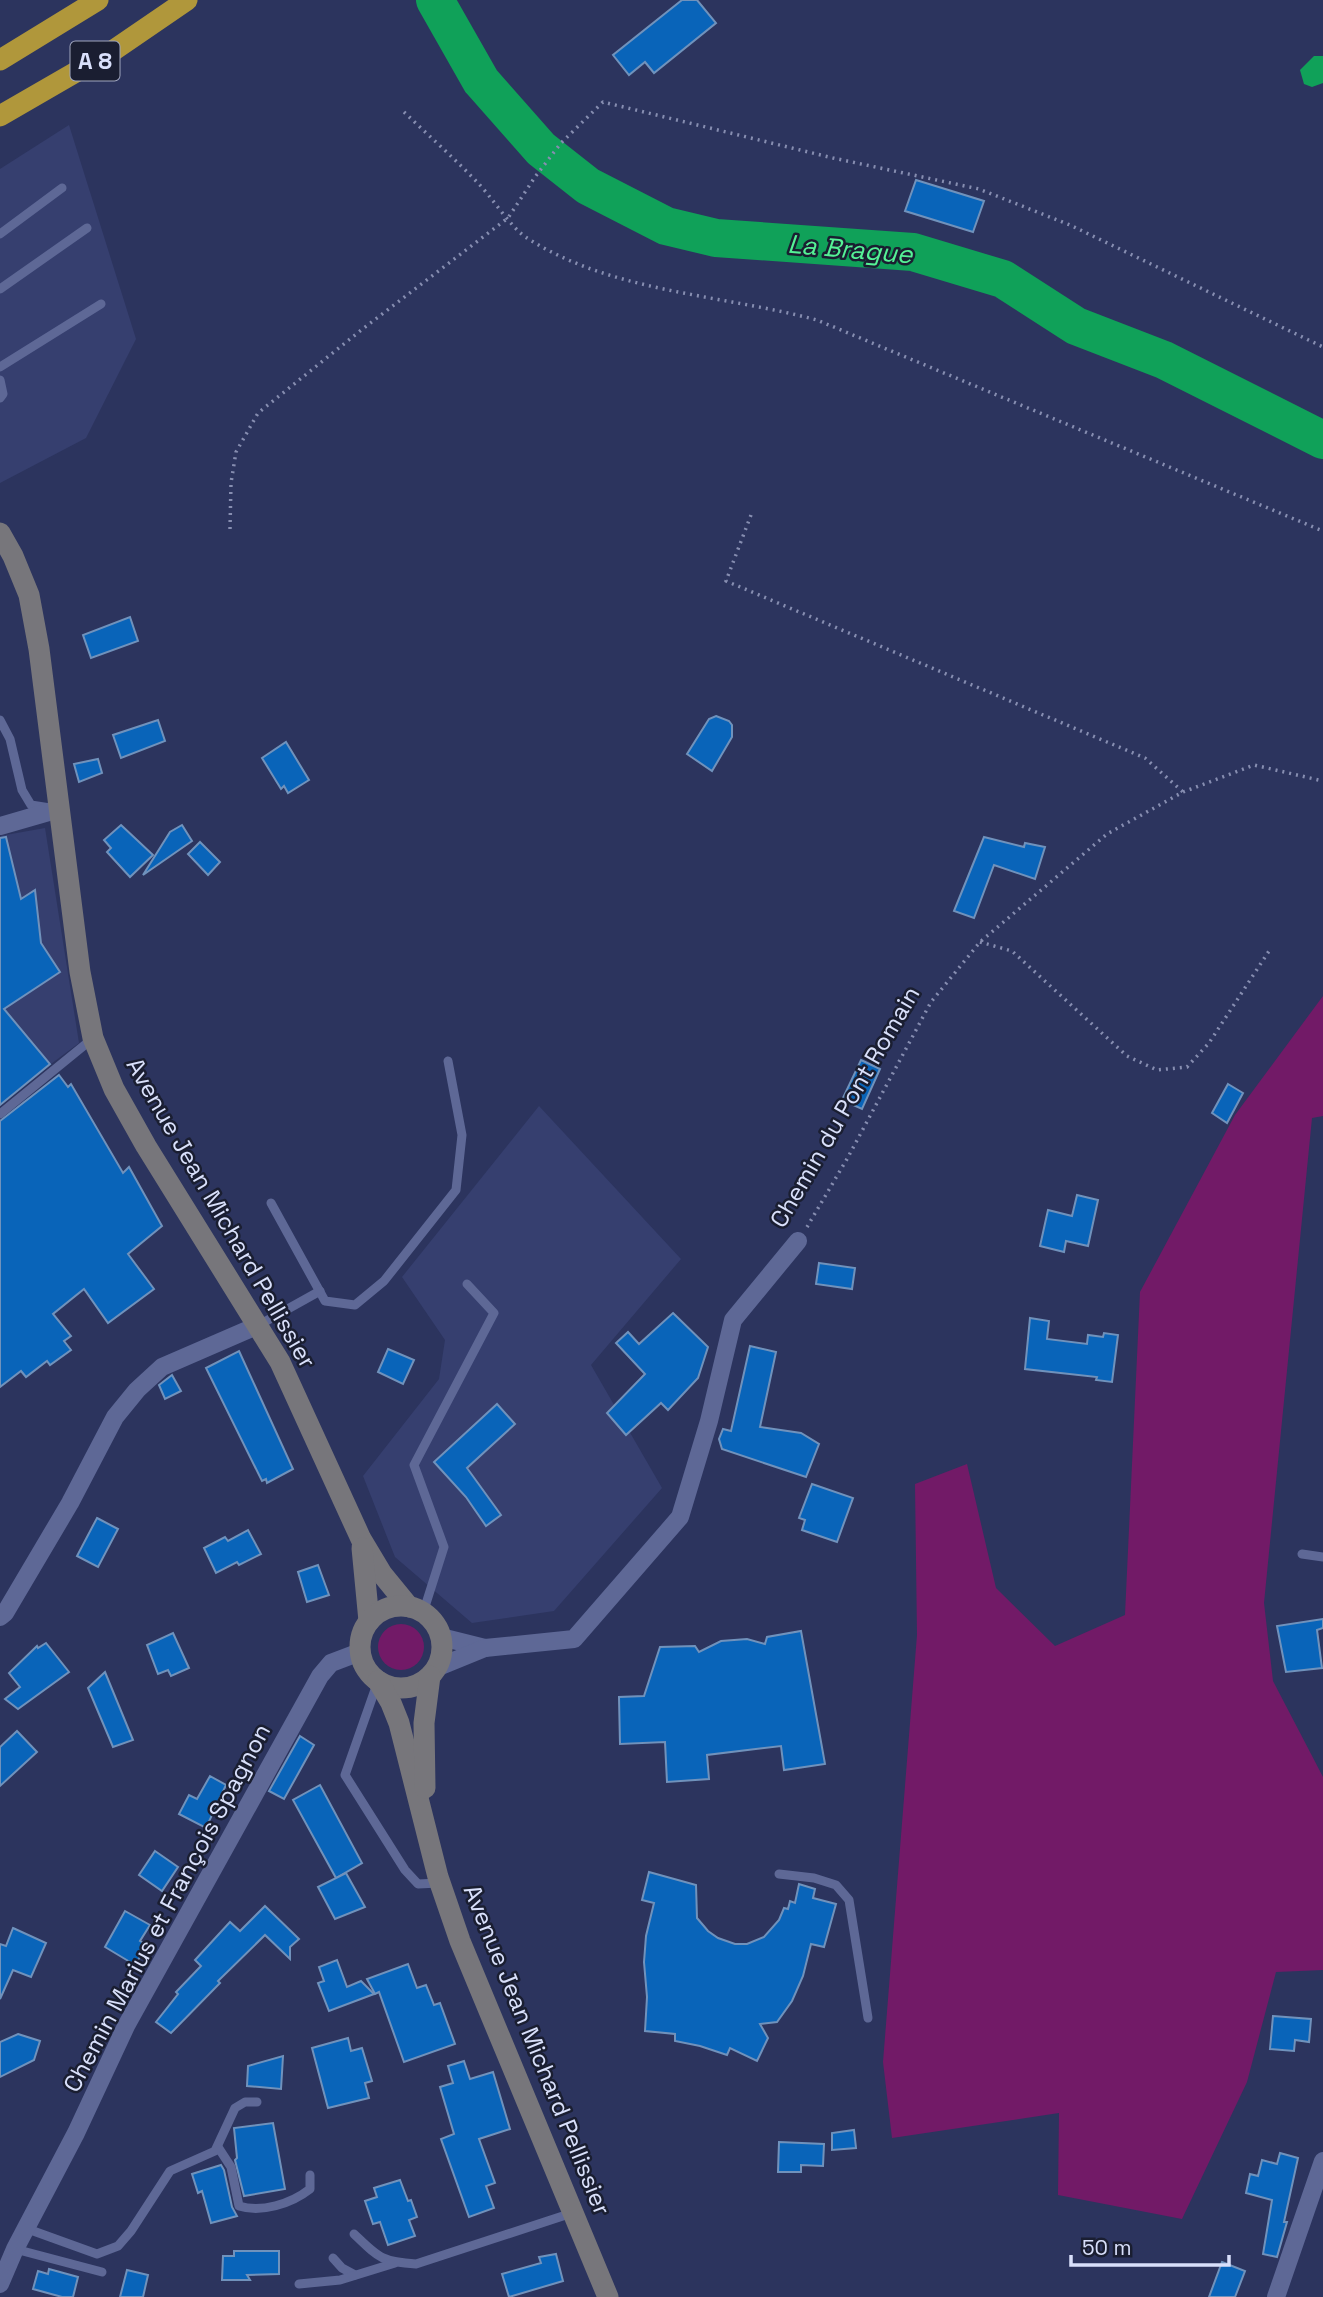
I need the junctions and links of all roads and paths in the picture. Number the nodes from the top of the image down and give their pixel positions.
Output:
1 (98, 0) edge
2 (187, 0) edge
3 (0, 60) edge
4 (404, 112) dead end
5 (0, 116) edge
6 (62, 188) dead end
7 (508, 218) junction
8 (87, 228) dead end
9 (0, 233) edge
10 (0, 289) edge
11 (101, 304) dead end
12 (1323, 347) edge
13 (0, 367) edge
14 (0, 380) edge
15 (0, 398) edge
16 (751, 515) dead end
17 (230, 529) dead end
18 (1323, 531) edge
19 (0, 533) edge
20 (0, 720) edge
21 (1323, 781) edge
22 (1183, 792) junction
23 (59, 809) junction
24 (0, 826) edge
25 (980, 942) junction
26 (1269, 951) dead end
27 (93, 1038) junction
28 (448, 1060) dead end
29 (0, 1114) edge
30 (271, 1203) dead end
31 (799, 1241) joint
32 (467, 1284) dead end
33 (320, 1291) junction
34 (259, 1325) junction
35 (361, 1539) junction
36 (1302, 1554) dead end
37 (1323, 1557) edge
38 (416, 1610) junction
39 (0, 1617) edge
40 (369, 1621) junction
41 (441, 1637) junction
42 (485, 1648) junction
43 (360, 1651) junction
44 (433, 1672) junction
45 (378, 1681) junction
46 (425, 1821) junction
47 (779, 1874) dead end
48 (441, 1883) junction
49 (868, 2018) dead end
50 (257, 2102) dead end
51 (218, 2147) junction
52 (1323, 2161) edge
53 (310, 2175) dead end
54 (574, 2213) junction
55 (25, 2228) junction
56 (354, 2234) dead end
57 (15, 2249) junction
58 (333, 2258) dead end
59 (397, 2263) junction
60 (102, 2272) dead end
61 (355, 2275) junction
62 (0, 2284) edge
63 (299, 2284) dead end
64 (607, 2297) edge
65 (1276, 2297) edge

1 - 3 highway, A 8
2 - 5 highway, A 8
4 - 7 path
6 - 9 lane
7 - 12 path
7 - 17 path
7 - 18 path
8 - 10 lane
11 - 13 lane
14 - 15 lane
16 - 22 path
19 - 23 street, Avenue Jean Michard Pellissier
20 - 23 lane
21 - 22 path, Chemin du Pont Romain
22 - 25 path, Chemin du Pont Romain
23 - 24 street
23 - 27 street, Avenue Jean Michard Pellissier
25 - 26 path
25 - 31 path, Chemin du Pont Romain
27 - 29 lane
27 - 34 street, Avenue Jean Michard Pellissier
28 - 33 lane
30 - 33 lane
31 - 42 street, Chemin du Pont Romain
32 - 38 lane
33 - 34 lane
34 - 35 street, Avenue Jean Michard Pellissier
34 - 39 street
35 - 38 street, Avenue Jean Michard Pellissier
35 - 40 street, Avenue Jean Michard Pellissier
36 - 37 lane
38 - 40 street
38 - 41 street
40 - 43 street
41 - 42 street, Chemin du Pont Romain
41 - 44 street
42 - 44 street, Chemin du Pont Romain
43 - 45 street
43 - 55 street, Chemin Marius et François Spagnon
44 - 45 street
44 - 46 street, Avenue Jean Michard Pellissier
45 - 46 street, Avenue Jean Michard Pellissier
45 - 48 lane
46 - 48 street, Avenue Jean Michard Pellissier
47 - 49 lane
48 - 54 street, Avenue Jean Michard Pellissier
50 - 51 lane
51 - 53 lane
51 - 55 lane
52 - 65 street
54 - 59 lane
54 - 64 street, Avenue Jean Michard Pellissier
55 - 57 street, Chemin Marius et François Spagnon
56 - 59 lane
57 - 60 lane
57 - 62 street, Chemin Marius et François Spagnon
58 - 61 lane
59 - 61 lane
61 - 63 lane

